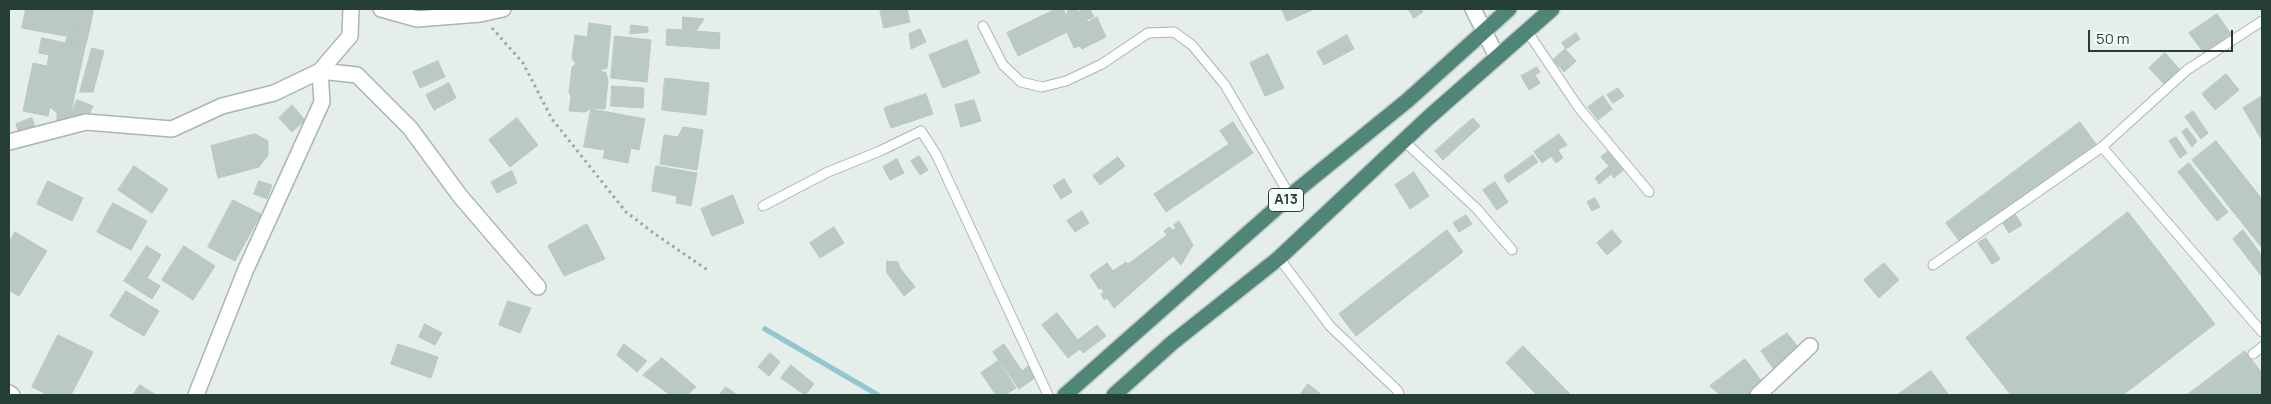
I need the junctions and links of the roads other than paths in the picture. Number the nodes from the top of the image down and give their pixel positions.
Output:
1 (381, 9) edge
2 (503, 9) edge
3 (1473, 9) edge
4 (1509, 9) edge
5 (1552, 9) edge
6 (356, 10) edge
7 (2262, 21) edge
8 (983, 26) dead end
9 (1484, 31) junction
10 (1527, 31) junction
11 (1497, 57) junction
12 (320, 71) junction
13 (1404, 141) junction
14 (9, 142) edge
15 (2102, 147) junction
16 (1649, 192) dead end
17 (1290, 196) junction
18 (763, 206) dead end
19 (1512, 250) dead end
20 (1279, 258) junction
21 (1934, 265) dead end
22 (538, 287) dead end
23 (2262, 332) edge
24 (1810, 346) dead end
25 (2262, 347) edge
26 (2253, 354) dead end
27 (9, 393) edge
28 (12, 395) edge
29 (196, 395) edge
30 (1048, 395) edge
31 (1065, 395) edge
32 (1114, 395) edge
33 (1399, 395) edge
34 (1758, 395) edge

1 - 2 street
3 - 9 street
4 - 9 highway, A13
5 - 10 highway, A13
6 - 12 street
7 - 15 lane
8 - 17 lane
9 - 11 street
9 - 17 highway, A13
10 - 11 highway, A13
10 - 16 lane
11 - 13 highway, A13
12 - 14 street
12 - 22 street
12 - 29 street
13 - 19 lane
13 - 20 highway, A13
15 - 21 lane
15 - 23 lane
17 - 31 highway, A13
18 - 30 lane
20 - 32 highway, A13
20 - 33 lane
24 - 34 street
25 - 26 lane
27 - 28 street

